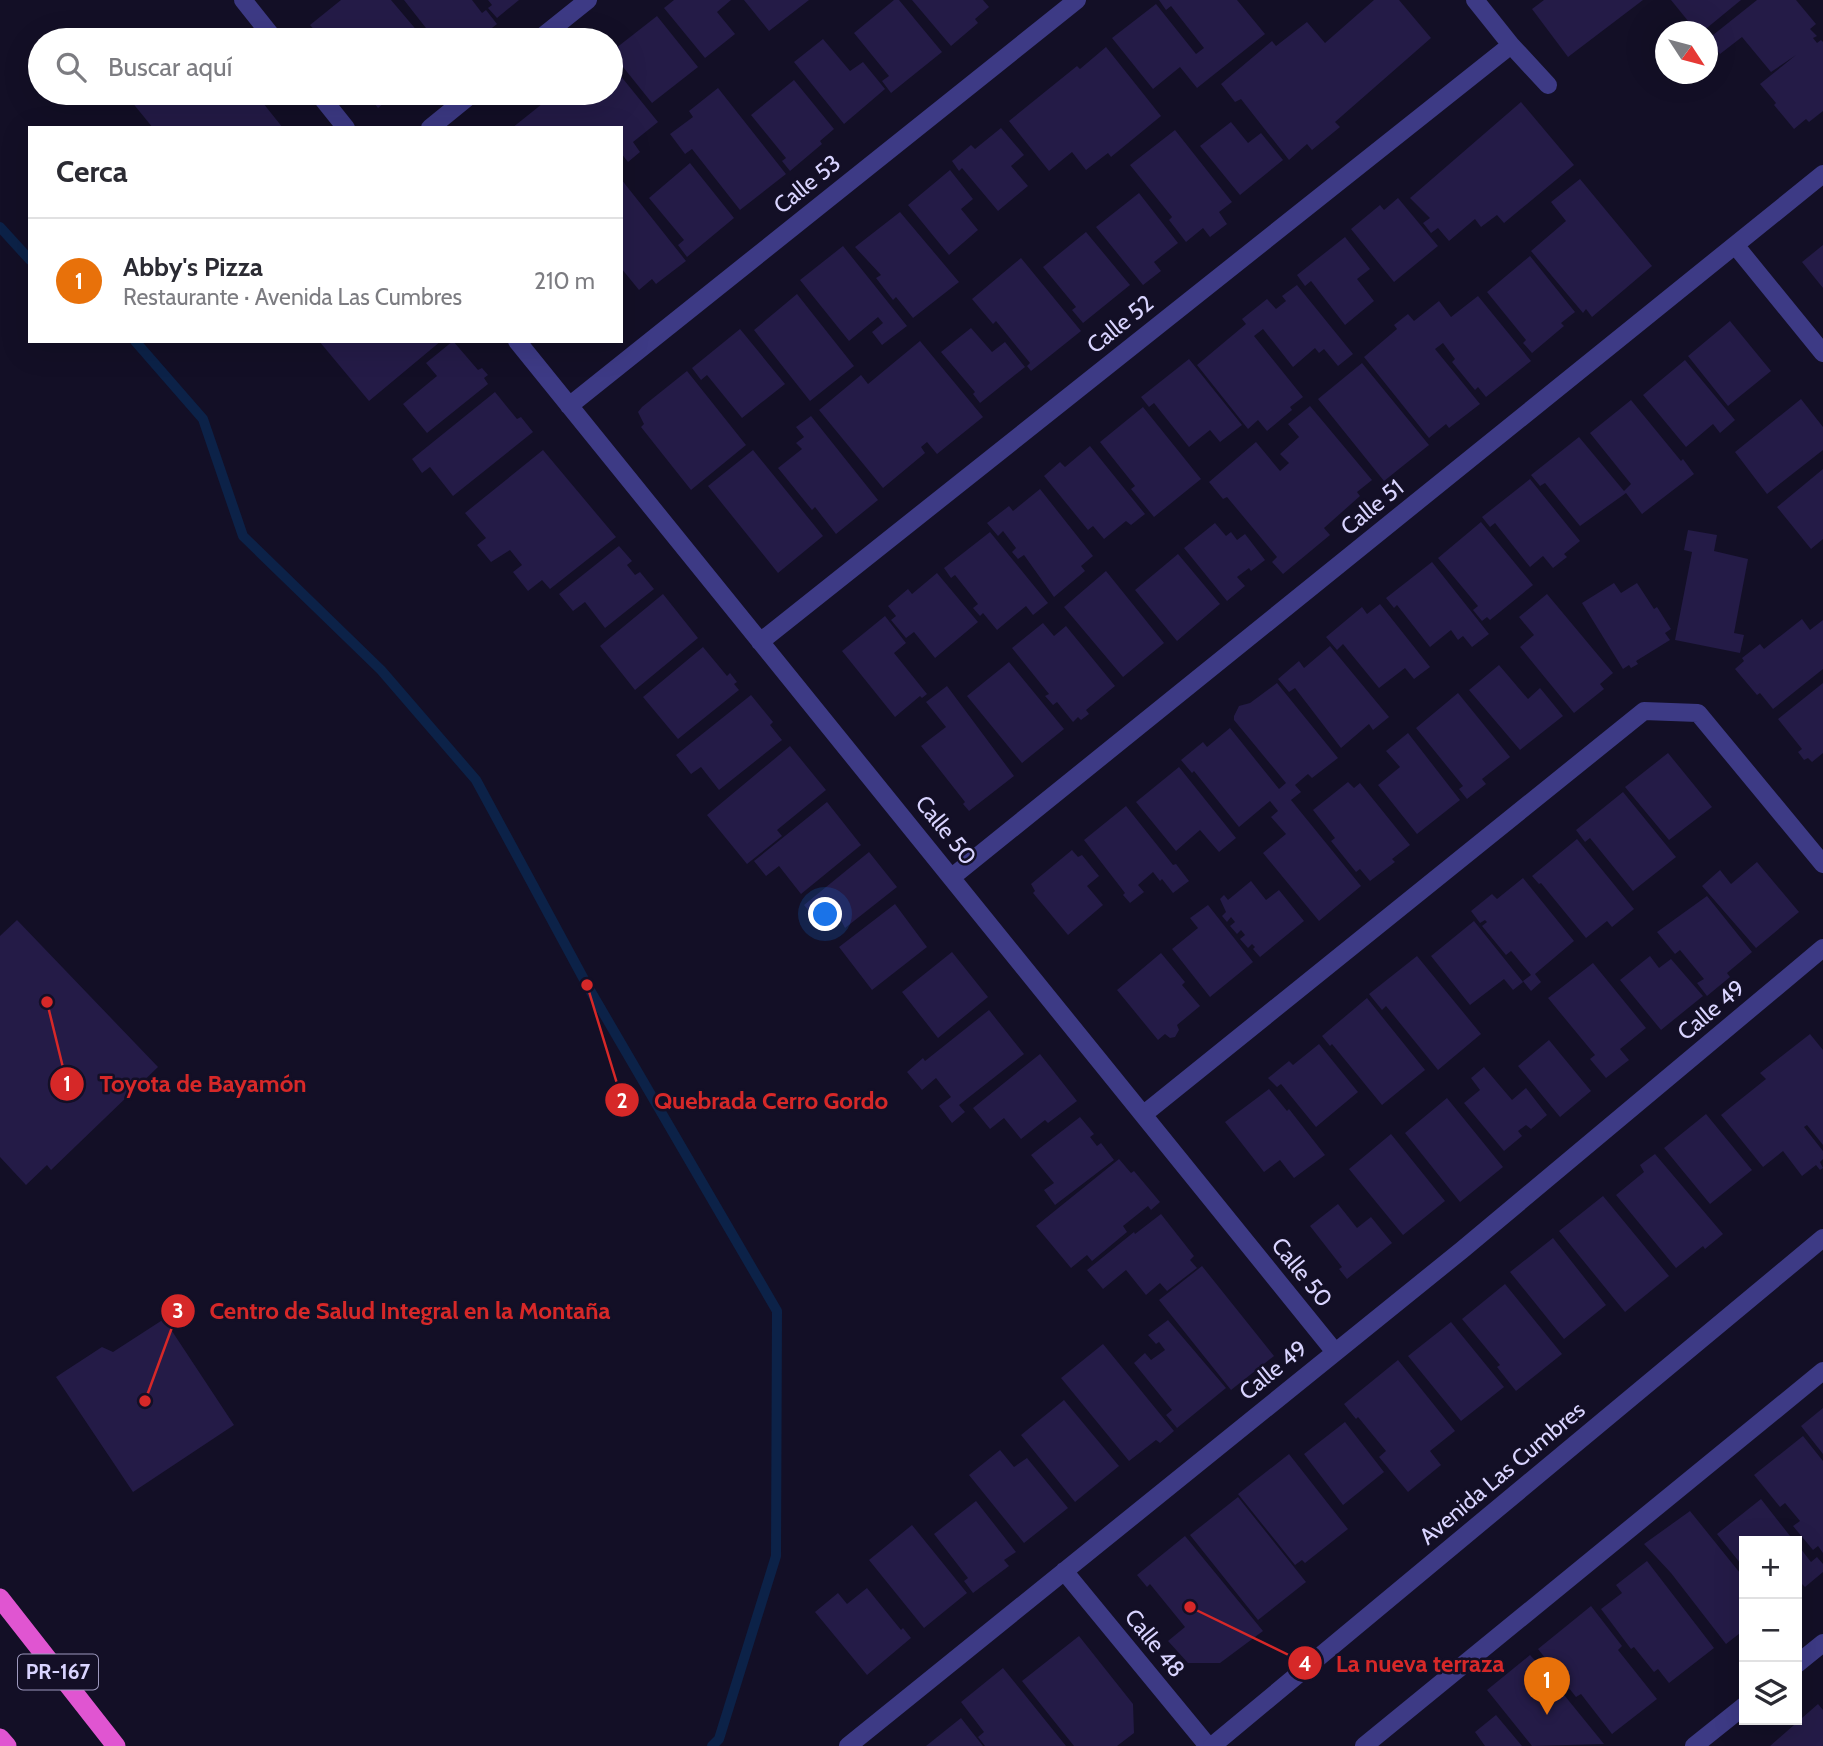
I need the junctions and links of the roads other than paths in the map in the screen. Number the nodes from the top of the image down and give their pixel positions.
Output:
1 (243, 0) edge
2 (588, 0) edge
3 (1077, 0) edge
4 (1475, 0) edge
5 (265, 28) edge
6 (553, 28) edge
7 (1511, 45) junction
8 (1548, 85) dead end
9 (328, 105) edge
10 (458, 105) edge
11 (344, 126) edge
12 (432, 126) edge
13 (1823, 174) edge
14 (1735, 245) junction
15 (519, 343) edge
16 (1823, 353) edge
17 (569, 406) junction
18 (760, 642) junction
19 (1823, 864) edge
20 (952, 877) junction
21 (1823, 948) edge
22 (1144, 1114) junction
23 (1823, 1238) edge
24 (1335, 1352) junction
25 (1823, 1371) edge
26 (1064, 1571) junction
27 (0, 1598) edge
28 (1823, 1643) edge
29 (1799, 1662) edge
30 (1739, 1710) edge
31 (0, 1738) edge
32 (6, 1746) edge
33 (116, 1746) edge
34 (848, 1746) edge
35 (1210, 1746) edge
36 (1364, 1746) edge
37 (1693, 1746) edge

1 - 5 street
2 - 6 street
3 - 17 street, Calle 53
4 - 7 street
7 - 8 street
7 - 18 street, Calle 52
9 - 11 street
10 - 12 street
13 - 14 street, Calle 51
14 - 16 street
14 - 20 street, Calle 51
15 - 17 street, Calle 50
17 - 18 street, Calle 50
18 - 20 street, Calle 50
19 - 22 street
20 - 22 street, Calle 50
21 - 24 street, Calle 49
22 - 24 street, Calle 50
23 - 35 street, Avenida Las Cumbres
24 - 26 street, Calle 49
25 - 36 street
26 - 34 street, Calle 49
26 - 35 street, Calle 48
27 - 33 highway, PR-167
28 - 29 street
30 - 37 street
31 - 32 highway

